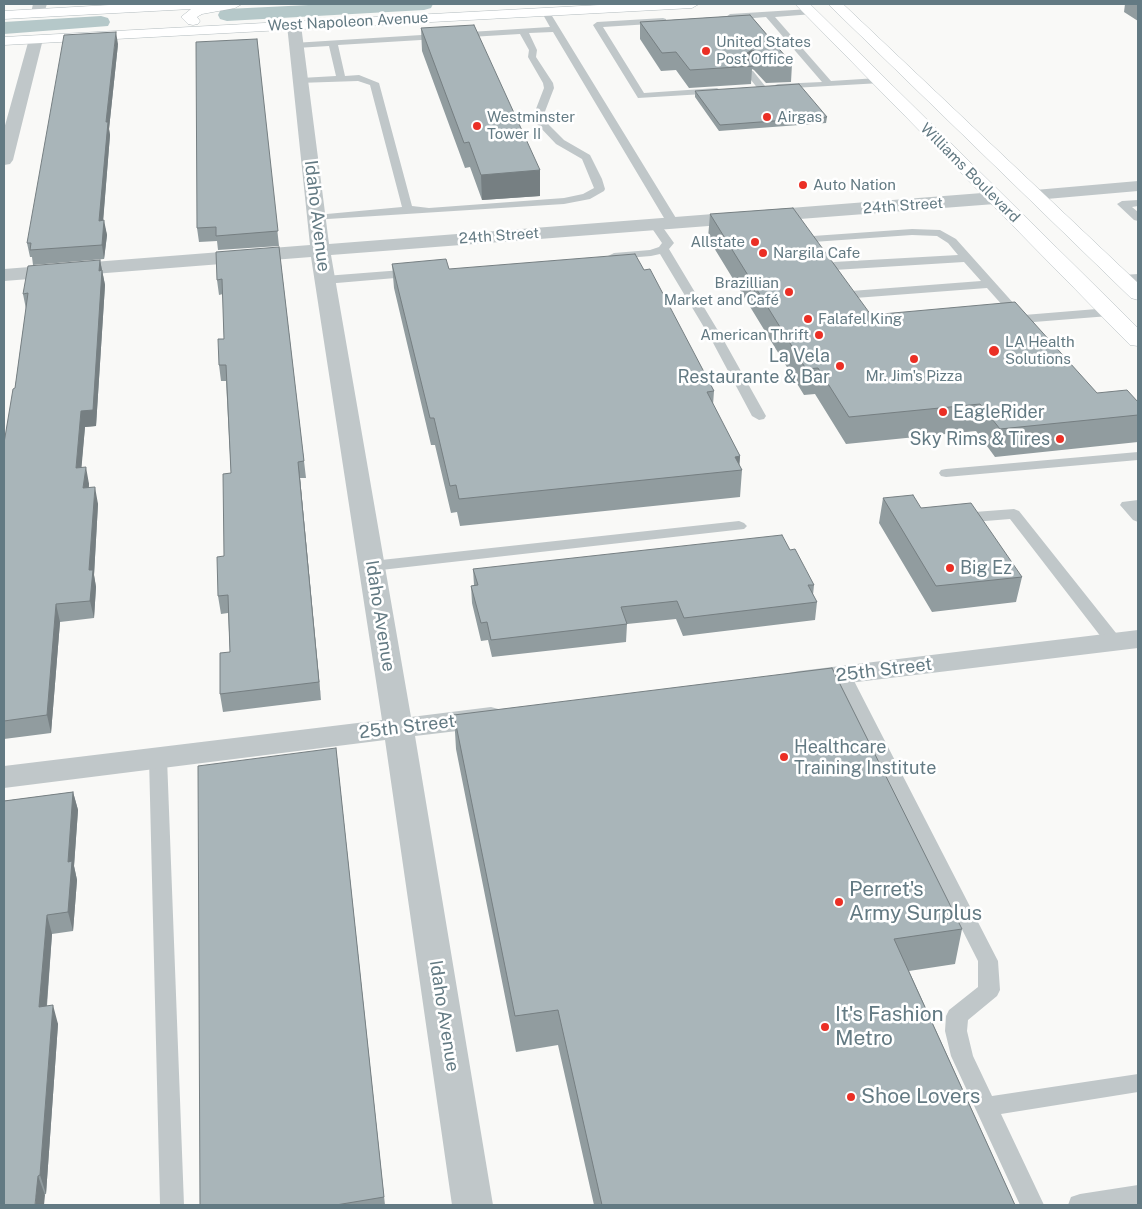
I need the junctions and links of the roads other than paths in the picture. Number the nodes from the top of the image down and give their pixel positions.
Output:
1 (198, 4) edge
2 (235, 4) edge
3 (690, 4) edge
4 (835, 4) edge
5 (39, 8) edge
6 (114, 8) junction
7 (806, 8) edge
8 (597, 9) junction
9 (545, 11) junction
10 (768, 14) junction
11 (4, 15) edge
12 (724, 17) edge
13 (676, 20) edge
14 (608, 24) junction
15 (233, 29) junction
16 (556, 29) junction
17 (523, 31) junction
18 (295, 36) junction
19 (74, 37) junction
20 (36, 39) junction
21 (4, 41) edge
22 (333, 43) junction
23 (750, 73) edge
24 (341, 79) junction
25 (693, 80) edge
26 (301, 81) junction
27 (878, 81) junction
28 (829, 84) junction
29 (762, 88) junction
30 (746, 89) edge
31 (724, 91) edge
32 (701, 92) junction
33 (4, 160) edge
34 (957, 160) junction
35 (1138, 186) edge
36 (1035, 195) junction
37 (995, 198) junction
38 (1138, 203) edge
39 (408, 210) junction
40 (795, 214) junction
41 (316, 218) junction
42 (1138, 218) edge
43 (664, 224) junction
44 (813, 238) junction
45 (1089, 247) junction
46 (663, 249) junction
47 (320, 250) junction
48 (602, 257) edge
49 (967, 258) junction
50 (829, 259) junction
51 (424, 272) edge
52 (4, 275) edge
53 (1130, 279) edge
54 (325, 280) junction
55 (990, 284) junction
56 (850, 287) junction
57 (1138, 294) edge
58 (866, 309) edge
59 (1109, 312) junction
60 (1021, 320) junction
61 (1001, 321) edge
62 (1138, 340) edge
63 (759, 416) dead end
64 (1138, 456) edge
65 (946, 473) dead end
66 (1138, 504) edge
67 (1138, 517) edge
68 (961, 518) edge
69 (739, 526) dead end
70 (372, 566) junction
71 (1131, 641) edge
72 (842, 675) junction
73 (773, 683) edge
74 (517, 714) edge
75 (398, 728) junction
76 (158, 758) junction
77 (4, 777) edge
78 (1138, 1083) edge
79 (985, 1107) junction
80 (1138, 1196) edge
81 (172, 1205) edge
82 (473, 1205) edge
83 (1032, 1205) edge
84 (1080, 1205) edge

1 - 6 main road
2 - 15 main road
3 - 8 main road, West Napoleon Avenue
4 - 36 main road, Williams Boulevard
5 - 6 main road
5 - 11 main road
6 - 19 main road
7 - 10 lane
7 - 27 main road, Williams Boulevard
8 - 9 main road, West Napoleon Avenue
8 - 14 lane
9 - 16 lane
9 - 18 main road, West Napoleon Avenue
10 - 12 lane
10 - 28 lane
13 - 14 lane
14 - 32 lane
15 - 18 main road, West Napoleon Avenue
15 - 19 main road, West Napoleon Avenue
16 - 17 lane
16 - 43 lane
17 - 22 lane
17 - 39 lane
18 - 22 lane
18 - 26 street, Idaho Avenue
19 - 20 main road, West Napoleon Avenue
20 - 21 main road, West Napoleon Avenue
20 - 33 street
22 - 24 lane
23 - 29 lane
24 - 26 lane
24 - 39 lane
25 - 32 lane
26 - 41 street, Idaho Avenue
27 - 28 lane
27 - 34 main road, Williams Boulevard
28 - 29 lane
29 - 30 lane
31 - 32 lane
34 - 36 main road
34 - 37 main road, Williams Boulevard
35 - 36 street
36 - 45 main road, Williams Boulevard
37 - 40 street, 24th Street
37 - 45 main road
37 - 59 main road, Williams Boulevard
38 - 42 lane
39 - 41 lane
40 - 43 street, 24th Street
40 - 44 lane
41 - 47 street, Idaho Avenue
43 - 46 lane
43 - 47 street, 24th Street
44 - 49 lane
44 - 50 lane
45 - 53 main road, Williams Boulevard
46 - 48 lane
46 - 63 lane
47 - 52 street, 24th Street
47 - 54 street, Idaho Avenue
49 - 50 lane
49 - 55 lane
50 - 56 lane
51 - 54 lane
53 - 57 main road, Williams Boulevard
54 - 70 street, Idaho Avenue
55 - 56 lane
55 - 60 lane
56 - 58 lane
59 - 60 lane
59 - 62 main road, Williams Boulevard
60 - 61 lane
64 - 65 lane
66 - 67 lane
68 - 71 lane
69 - 70 lane
70 - 75 street, Idaho Avenue
71 - 72 street, 25th Street
72 - 73 street, 25th Street
72 - 79 lane
74 - 75 street, 25th Street
75 - 76 street, 25th Street
75 - 82 street, Idaho Avenue
76 - 77 street, 25th Street
76 - 81 lane
78 - 79 lane
79 - 83 lane
80 - 84 lane

